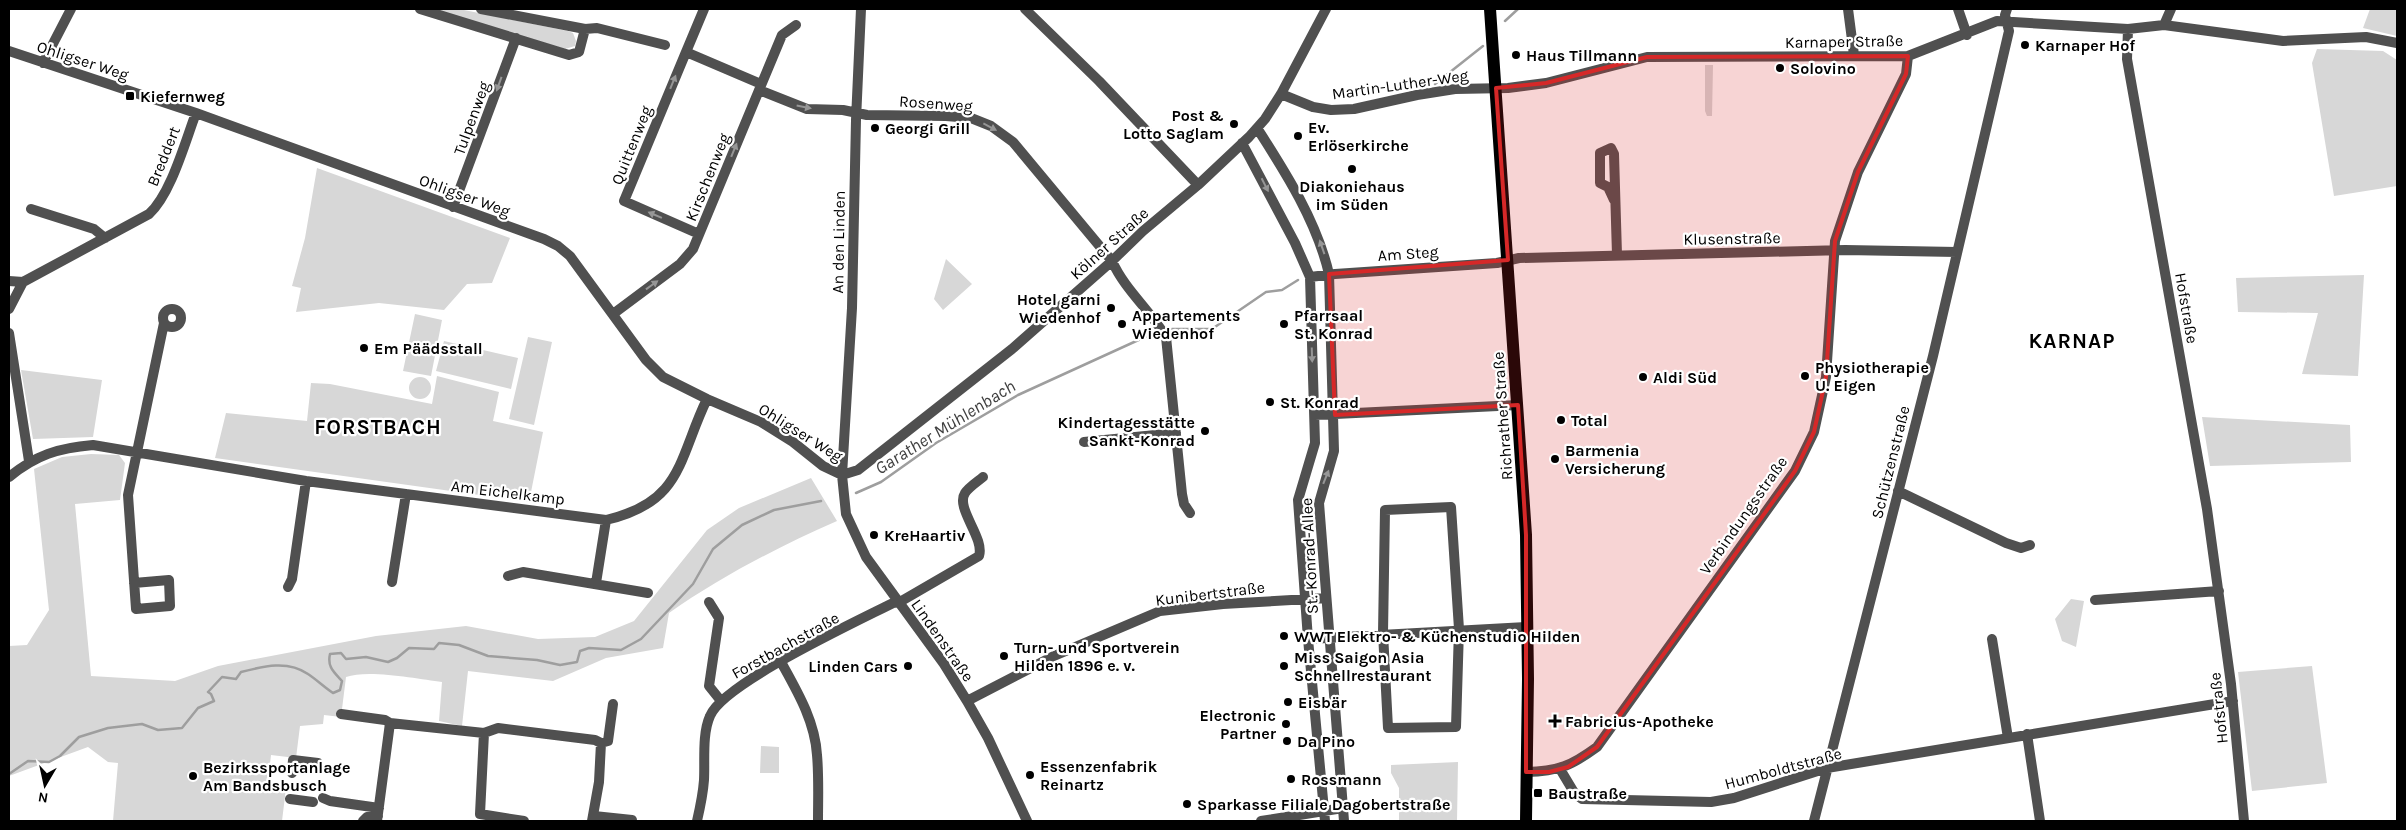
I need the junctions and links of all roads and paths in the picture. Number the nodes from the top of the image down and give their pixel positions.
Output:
1 (71, 9) edge
2 (420, 9) edge
3 (481, 9) edge
4 (704, 9) edge
5 (861, 9) edge
6 (1025, 9) edge
7 (1326, 9) edge
8 (1490, 9) edge
9 (1848, 9) edge
10 (1958, 9) edge
11 (2006, 9) edge
12 (2171, 9) edge
13 (2006, 22) junction
14 (2164, 25) junction
15 (796, 26) dead end
16 (585, 29) junction
17 (2128, 30) junction
18 (1967, 34) junction
19 (516, 38) junction
20 (2397, 43) edge
21 (665, 45) dead end
22 (9, 51) edge
23 (686, 52) junction
24 (1854, 55) junction
25 (1908, 56) junction
26 (43, 63) junction
27 (760, 87) junction
28 (1496, 88) junction
29 (1281, 94) junction
30 (856, 112) junction
31 (196, 114) junction
32 (1257, 128) junction
33 (1242, 142) junction
34 (1198, 185) junction
35 (1614, 200) dead end
36 (453, 207) junction
37 (31, 210) dead end
38 (700, 234) junction
39 (105, 238) junction
40 (1833, 250) junction
41 (1957, 252) junction
42 (1617, 255) junction
43 (1508, 260) junction
44 (1112, 261) junction
45 (1329, 274) junction
46 (1310, 278) junction
47 (9, 281) edge
48 (23, 282) junction
49 (9, 309) edge
50 (613, 314) junction
51 (164, 323) dead end
52 (9, 333) edge
53 (707, 399) junction
54 (1518, 405) junction
55 (1315, 415) junction
56 (1335, 416) junction
57 (1176, 434) junction
58 (1084, 442) dead end
59 (136, 452) junction
60 (29, 461) junction
61 (842, 475) junction
62 (9, 477) edge
63 (983, 477) dead end
64 (306, 480) junction
65 (1898, 491) junction
66 (406, 494) junction
67 (1190, 513) dead end
68 (606, 520) junction
69 (2030, 545) dead end
70 (508, 576) dead end
71 (392, 582) dead end
72 (134, 583) dead end
73 (596, 583) junction
74 (288, 587) dead end
75 (2219, 591) junction
76 (648, 593) dead end
77 (1305, 598) junction
78 (1326, 598) junction
79 (2095, 600) dead end
80 (709, 602) dead end
81 (898, 602) junction
82 (1528, 627) junction
83 (1459, 629) junction
84 (1382, 633) junction
85 (1330, 636) junction
86 (1308, 638) junction
87 (1992, 638) dead end
88 (781, 662) junction
89 (721, 701) junction
90 (967, 701) junction
91 (2232, 701) junction
92 (613, 704) dead end
93 (341, 714) dead end
94 (390, 723) junction
95 (484, 733) junction
96 (2027, 734) junction
97 (2008, 738) junction
98 (602, 743) junction
99 (318, 763) dead end
100 (1827, 768) junction
101 (1560, 770) junction
102 (1526, 772) junction
103 (292, 773) dead end
104 (290, 799) dead end
105 (1343, 808) junction
106 (378, 815) edge
107 (1324, 816) edge
108 (593, 819) edge
109 (632, 820) edge
110 (363, 821) edge
111 (524, 821) edge
112 (697, 821) edge
113 (818, 821) edge
114 (1027, 821) edge
115 (1261, 821) edge
116 (1344, 821) edge
117 (1526, 821) edge
118 (1814, 821) edge
119 (2040, 821) edge
120 (2244, 821) edge

1 - 26 street
2 - 19 street
3 - 16 street
4 - 23 street, Quittenweg
5 - 30 street, An den Linden
6 - 34 street
7 - 29 street, Kölner Straße
8 - 28 main road, Richrather Straße
9 - 24 street
10 - 18 street
11 - 13 street, Schützenstraße
12 - 14 street
13 - 17 street, Karnaper Straße
13 - 18 street, Karnaper Straße
13 - 41 street, Schützenstraße
14 - 17 street, Karnaper Straße
14 - 20 street, Karnaper Straße
15 - 27 street, Kirschenweg
16 - 19 street
16 - 21 street
17 - 75 street, Hofstraße
18 - 25 street, Karnaper Straße
19 -> 36 street, Tulpenweg
22 - 26 street, Ohligser Weg
23 - 27 street
38 -> 23 street, Quittenweg
24 - 25 street, Karnaper Straße
24 - 28 street, Karnaper Straße
25 - 40 street, Verbindungsstraße
26 - 31 street, Ohligser Weg
27 -> 30 street, Rosenweg
38 -> 27 street, Kirschenweg
28 - 29 street, Martin-Luther-Weg
28 - 43 main road, Richrather Straße
29 - 32 street, Kölner Straße
30 -> 44 street, Rosenweg
30 - 61 street, An den Linden
31 - 36 street, Ohligser Weg
31 - 39 street, Breddert
32 - 33 street, Kölner Straße
45 -> 32 street, St.-Konrad-Allee
33 - 34 street, Kölner Straße
33 -> 46 street, St.-Konrad-Allee
34 - 44 street, Kölner Straße
35 - 42 street
36 - 50 street, Ohligser Weg
37 - 39 street
50 -> 38 street, Kirschenweg
39 - 48 street, Breddert
40 - 41 street, Klusenstraße
40 - 42 street, Klusenstraße
40 - 101 street, Verbindungsstraße
41 - 65 street, Schützenstraße
42 - 43 street, Klusenstraße
43 - 45 street, Am Steg
43 - 54 main road, Richrather Straße
44 - 57 street, Rosenweg
44 - 61 street, Kölner Straße
45 - 46 street, Am Steg
45 - 56 street, St.-Konrad-Allee
46 -> 55 street, St.-Konrad-Allee
47 - 48 street
48 - 49 street
50 - 53 street, Ohligser Weg
51 - 59 street
52 - 60 street
53 - 61 street, Ohligser Weg
53 - 68 street, Am Eichelkamp
54 - 56 street
54 - 82 main road, Richrather Straße
55 - 56 street
55 - 77 street, St.-Konrad-Allee
78 -> 56 street, St.-Konrad-Allee
57 - 58 street
57 - 67 street, Rosenweg
59 - 60 street, Am Eichelkamp
59 - 64 street, Am Eichelkamp
59 - 72 street
60 - 62 street
61 - 81 street, Lindenstraße
63 - 81 street, Forstbachstraße
64 - 66 street, Am Eichelkamp
64 - 74 street
65 - 69 street
65 - 100 street, Schützenstraße
66 - 68 street, Am Eichelkamp
66 - 71 street
68 - 73 street
70 - 73 street
73 - 76 street
75 - 79 street
75 - 91 street, Hofstraße
77 - 78 street, Kunibertstraße
77 - 86 street, St.-Konrad-Allee
77 - 90 street, Kunibertstraße
78 - 85 street, St.-Konrad-Allee
80 - 89 street
81 - 88 street, Forstbachstraße
81 - 90 street, Lindenstraße
82 - 83 street
82 - 102 main road, Richrather Straße
83 - 84 street
83 - 84 street
83 - 84 street
84 - 85 street
85 - 86 street
85 - 105 street, St.-Konrad-Allee
86 - 107 street, St.-Konrad-Allee
87 - 97 street
88 - 89 street, Forstbachstraße
88 - 113 street
89 - 112 street, Forstbachstraße
90 - 114 street, Lindenstraße
91 - 96 street, Humboldtstraße
91 - 120 street, Hofstraße
92 - 98 street
93 - 94 street
94 - 95 street
94 - 106 street
95 - 98 street
95 - 111 street
96 - 97 street, Humboldtstraße
96 - 119 street
97 - 100 street, Humboldtstraße
98 - 108 street
99 - 103 street
100 - 101 street, Humboldtstraße
100 - 118 street, Schützenstraße
101 - 102 street, Verbindungsstraße
102 - 117 main road, Richrather Straße
104 - 106 street
105 - 107 street
105 - 116 street, St.-Konrad-Allee
106 - 110 street
107 - 115 street
108 - 109 street

